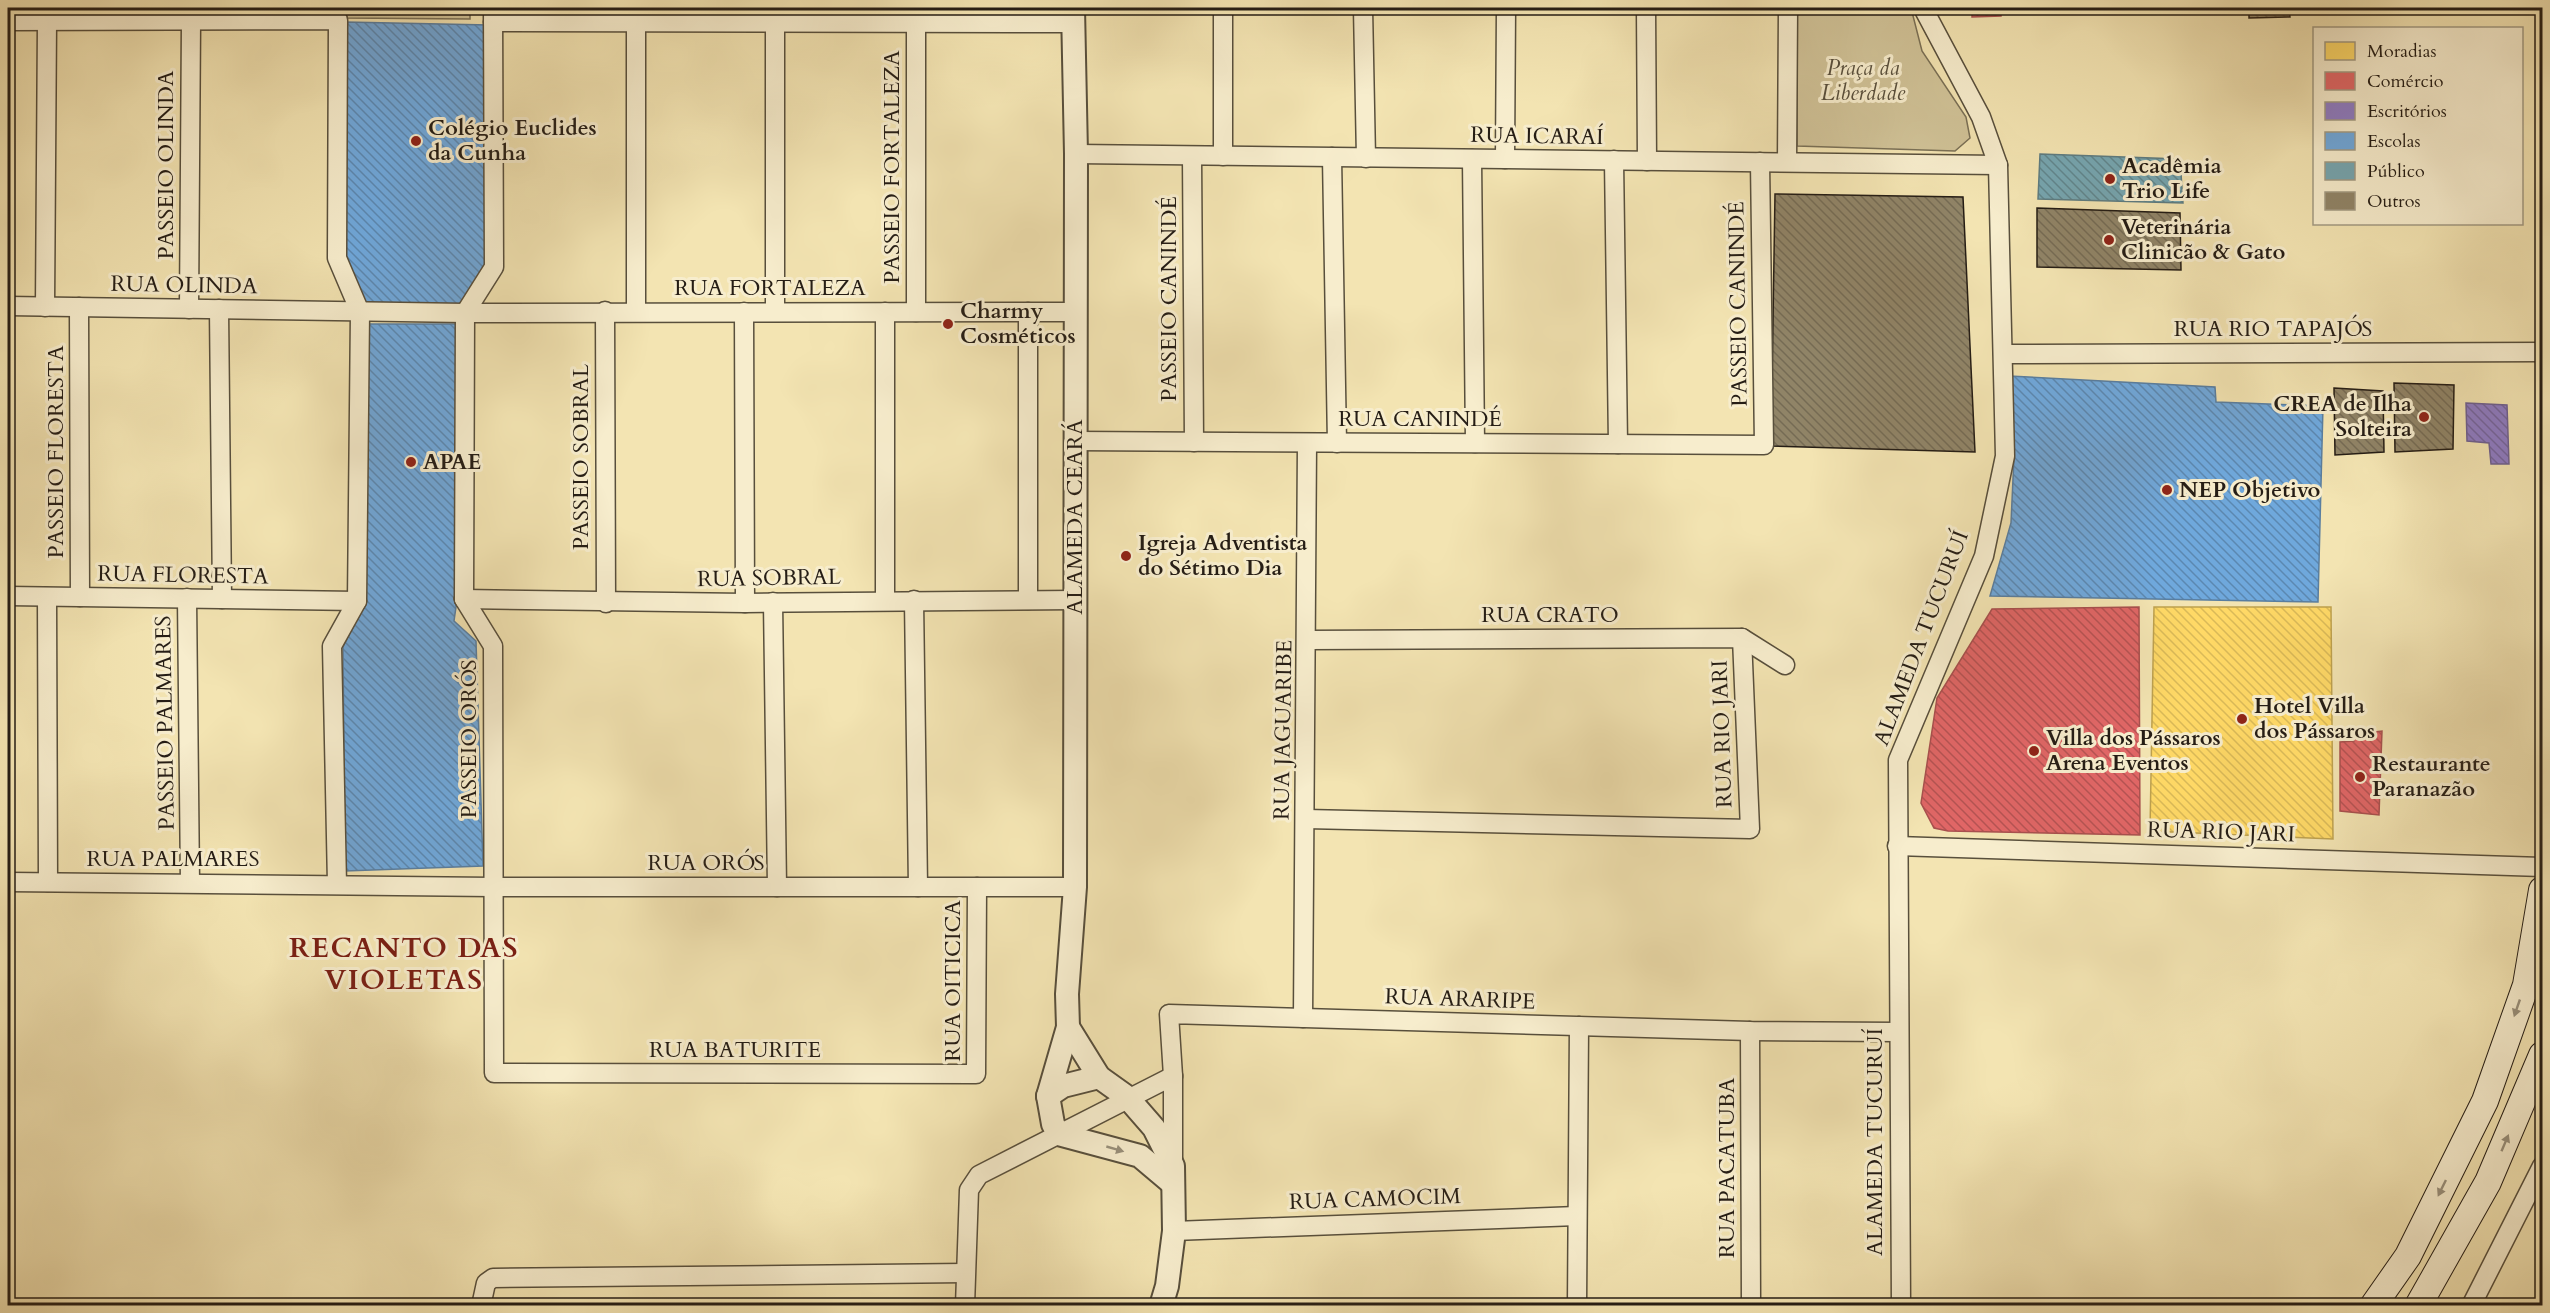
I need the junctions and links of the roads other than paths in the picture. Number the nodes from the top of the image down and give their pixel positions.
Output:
1 (1223, 8) edge
2 (1363, 8) edge
3 (1506, 8) edge
4 (1646, 8) edge
5 (1788, 8) edge
6 (1923, 8) edge
7 (493, 15) edge
8 (1073, 15) edge
9 (8, 21) edge
10 (47, 21) junction
11 (191, 21) junction
12 (636, 22) junction
13 (775, 22) junction
14 (915, 23) junction
15 (1076, 154) junction
16 (1192, 156) junction
17 (1223, 156) junction
18 (1332, 157) junction
19 (1366, 158) junction
20 (1472, 159) junction
21 (1505, 159) junction
22 (1614, 160) junction
23 (1647, 161) junction
24 (1761, 162) junction
25 (1787, 162) junction
26 (1998, 165) junction
27 (8, 306) edge
28 (45, 307) junction
29 (79, 307) junction
30 (189, 309) junction
31 (219, 309) junction
32 (605, 311) junction
33 (360, 312) junction
34 (636, 312) junction
35 (744, 312) junction
36 (775, 312) junction
37 (885, 312) junction
38 (916, 312) junction
39 (1028, 312) junction
40 (1075, 312) junction
41 (465, 313) junction
42 (2542, 352) edge
43 (2003, 354) junction
44 (1075, 441) junction
45 (1194, 442) junction
46 (1307, 442) junction
47 (1337, 443) junction
48 (1475, 443) junction
49 (1618, 444) junction
50 (1764, 445) joint
51 (8, 596) edge
52 (47, 597) junction
53 (80, 597) junction
54 (187, 598) junction
55 (222, 599) junction
56 (464, 599) junction
57 (914, 600) junction
58 (1028, 600) junction
59 (1075, 600) junction
60 (357, 601) junction
61 (885, 601) junction
62 (773, 602) junction
63 (606, 603) junction
64 (745, 603) junction
65 (1742, 638) junction
66 (1308, 640) junction
67 (1785, 665) dead end
68 (1306, 819) junction
69 (1897, 846) junction
70 (2542, 867) edge
71 (8, 882) edge
72 (48, 882) junction
73 (190, 883) junction
74 (337, 884) junction
75 (494, 887) junction
76 (777, 887) junction
77 (918, 887) junction
78 (977, 887) junction
79 (1075, 888) junction
80 (2542, 890) edge
81 (1303, 1018) junction
82 (1579, 1026) junction
83 (1068, 1027) junction
84 (1750, 1031) junction
85 (1898, 1032) junction
86 (2542, 1055) edge
87 (494, 1073) joint
88 (976, 1074) joint
89 (1173, 1076) junction
90 (1099, 1077) junction
91 (1048, 1096) junction
92 (1127, 1097) junction
93 (1058, 1134) junction
94 (2542, 1166) edge
95 (1172, 1175) junction
96 (1577, 1216) junction
97 (1174, 1230) junction
98 (965, 1273) junction
99 (481, 1305) edge
100 (965, 1305) edge
101 (1161, 1305) edge
102 (1576, 1305) edge
103 (1752, 1305) edge
104 (1901, 1305) edge
105 (2373, 1305) edge
106 (2418, 1305) edge
107 (2471, 1305) edge

1 - 17 street
2 - 19 street
3 - 21 street
4 - 23 street
5 - 25 street
6 - 26 street, ALAMEDA TUCURUÍ
7 - 12 street
7 - 41 street
8 - 14 street
8 - 15 street, ALAMEDA CEARÁ
9 - 10 street
10 - 11 street
10 - 28 street
11 - 30 street, PASSEIO OLINDA
11 - 33 street
12 - 13 street
12 - 34 street
13 - 14 street
13 - 36 street
14 - 38 street, PASSEIO FORTALEZA
15 - 16 street, RUA ICARAÍ
15 - 40 street, ALAMEDA CEARÁ
16 - 17 street, RUA ICARAÍ
16 - 45 street, PASSEIO CANINDÉ
17 - 18 street, RUA ICARAÍ
18 - 19 street, RUA ICARAÍ
18 - 47 street
19 - 20 street, RUA ICARAÍ
20 - 21 street, RUA ICARAÍ
20 - 48 street
21 - 22 street, RUA ICARAÍ
22 - 23 street, RUA ICARAÍ
22 - 49 street
23 - 24 street, RUA ICARAÍ
24 - 25 street, RUA ICARAÍ
24 - 50 street, PASSEIO CANINDÉ
25 - 26 street, RUA ICARAÍ
26 - 43 street, ALAMEDA TUCURUÍ
27 - 28 street, RUA OLINDA
28 - 29 street, RUA OLINDA
29 - 30 street, RUA OLINDA
29 - 53 street, PASSEIO FLORESTA
30 - 31 street, RUA OLINDA
31 - 33 street, RUA OLINDA
31 - 55 street
32 - 34 street, RUA FORTALEZA
32 - 41 street, RUA FORTALEZA
32 - 63 street, PASSEIO SOBRAL
33 - 41 street, RUA OLINDA
33 - 60 street
34 - 35 street, RUA FORTALEZA
35 - 36 street, RUA FORTALEZA
35 - 64 street
36 - 37 street, RUA FORTALEZA
37 - 38 street, RUA FORTALEZA
37 - 61 street
38 - 39 street, RUA FORTALEZA
39 - 40 street, RUA FORTALEZA
39 - 58 street
40 - 44 street, ALAMEDA CEARÁ
41 - 56 street
42 - 43 street, RUA RIO TAPAJÓS
43 - 69 street, ALAMEDA TUCURUÍ
44 - 45 street, RUA CANINDÉ
44 - 59 street, ALAMEDA CEARÁ
45 - 46 street, RUA CANINDÉ
46 - 47 street, RUA CANINDÉ
46 - 66 street, RUA JAGUARIBE
47 - 48 street, RUA CANINDÉ
48 - 49 street, RUA CANINDÉ
49 - 50 street, RUA CANINDÉ
51 - 52 street, RUA FLORESTA
52 - 53 street, RUA FLORESTA
52 - 72 street
53 - 54 street, RUA FLORESTA
54 - 55 street, RUA FLORESTA
54 - 73 street, PASSEIO PALMARES
55 - 60 street, RUA FLORESTA
56 - 63 street, RUA SOBRAL
56 - 75 street, PASSEIO ORÓS
57 - 58 street, RUA SOBRAL
57 - 61 street, RUA SOBRAL
57 - 77 street
58 - 59 street, RUA SOBRAL
59 - 79 street, ALAMEDA CEARÁ
60 - 74 street
61 - 62 street, RUA SOBRAL
62 - 64 street, RUA SOBRAL
62 - 76 street
63 - 64 street, RUA SOBRAL
65 - 66 street, RUA CRATO
65 - 67 street
65 - 68 street, RUA RIO JARI
66 - 68 street, RUA JAGUARIBE
68 - 81 street, RUA JAGUARIBE
69 - 70 street, RUA RIO JARI
69 - 85 street, ALAMEDA TUCURUÍ
71 - 72 street, RUA PALMARES
72 - 73 street, RUA PALMARES
73 - 74 street, RUA PALMARES
74 - 75 street, RUA ORÓS
75 - 76 street, RUA ORÓS
75 - 87 street, PASSEIO ORÓS
76 - 77 street, RUA ORÓS
77 - 78 street, RUA ORÓS
78 - 79 street, RUA ORÓS
78 - 88 street, RUA OITICICA
79 - 83 street, ALAMEDA CEARÁ
80 -> 105 main road
81 - 82 street, RUA ARARIPE
81 - 89 street, RUA ARARIPE
82 - 84 street, RUA ARARIPE
82 - 96 street
83 - 90 street
83 - 91 street
84 - 85 street, RUA ARARIPE
84 - 103 street, RUA PACATUBA
85 - 104 street, ALAMEDA TUCURUÍ
106 -> 86 main road
87 - 88 street, RUA BATURITE
89 - 92 street
89 - 95 street
90 - 91 street
90 - 92 street
91 - 93 street
92 - 93 street
92 - 95 street
93 -> 95 street
93 - 98 street
94 - 107 street
95 - 97 street
96 - 97 street, RUA CAMOCIM
96 - 102 street
97 - 101 street
98 - 99 street
98 - 100 street

